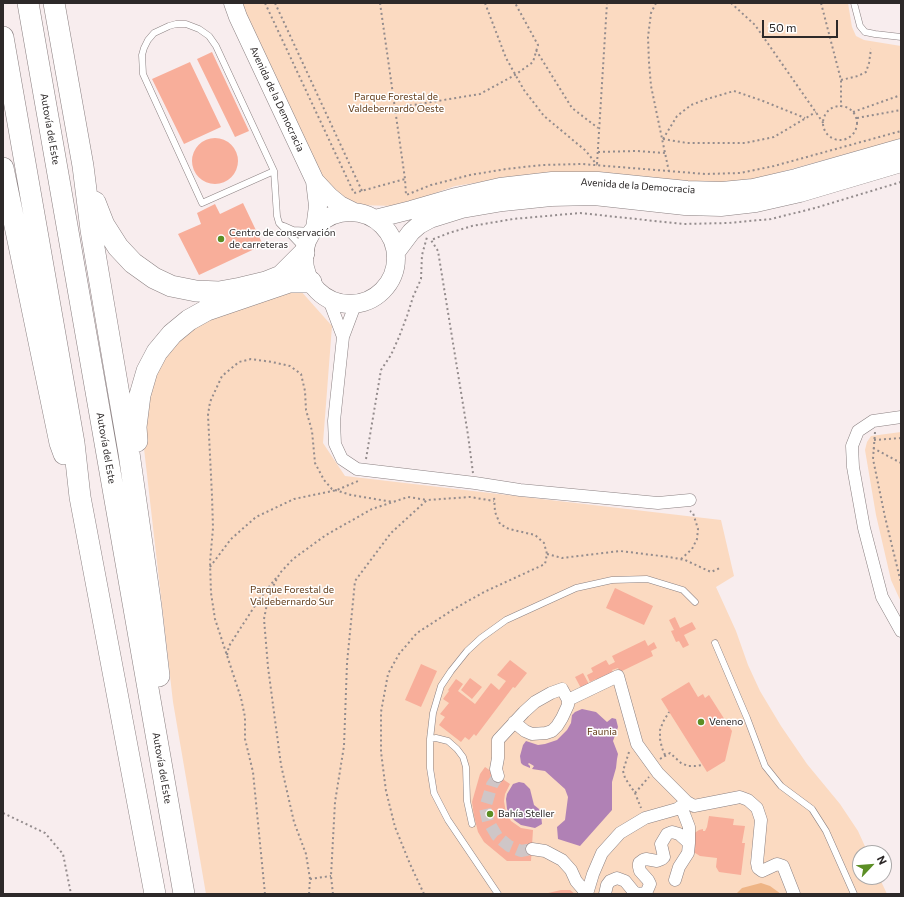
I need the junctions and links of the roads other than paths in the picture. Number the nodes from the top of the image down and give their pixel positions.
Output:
1 (28, 3) edge
2 (54, 3) edge
3 (854, 3) edge
4 (233, 8) edge
5 (3, 37) edge
6 (901, 37) edge
7 (901, 148) edge
8 (901, 163) edge
9 (83, 166) junction
10 (3, 168) edge
11 (274, 171) junction
12 (315, 181) junction
13 (354, 212) junction
14 (374, 219) junction
15 (282, 226) junction
16 (314, 230) junction
17 (3, 231) edge
18 (305, 250) junction
19 (21, 252) junction
20 (396, 252) junction
21 (311, 282) junction
22 (329, 300) junction
23 (355, 304) junction
24 (343, 337) junction
25 (901, 417) edge
26 (80, 497) junction
27 (685, 500) road end
28 (695, 602) dead end
29 (151, 607) junction
30 (901, 631) edge
31 (715, 643) dead end
32 (568, 700) junction
33 (514, 722) junction
34 (430, 739) junction
35 (498, 776) tunnel mouth
36 (684, 804) junction
37 (472, 824) dead end
38 (689, 843) junction
39 (532, 849) tunnel mouth
40 (675, 880) dead end
41 (155, 894) edge
42 (184, 894) edge
43 (191, 894) edge
44 (498, 894) edge
45 (587, 894) edge
46 (605, 894) edge
47 (794, 894) edge
48 (854, 894) edge

1 - 42 highway, Autovía del Este
2 - 9 highway
3 - 6 lane
4 - 12 main road, Avenida de la Democracia
5 - 26 highway
7 - 14 main road, Avenida de la Democracia
8 - 20 main road, Avenida de la Democracia
9 - 18 highway
9 - 29 highway
10 - 19 highway
11 - 11 lane
11 - 15 lane
12 - 13 main road, Avenida de la Democracia
12 - 16 main road, Avenida de la Democracia
13 - 14 main road
13 - 16 main road
14 - 20 main road
15 - 16 lane
15 - 18 lane
16 - 18 main road
17 - 19 highway
18 - 21 main road
19 - 26 highway
20 - 23 main road
21 - 22 main road
21 - 29 highway
22 - 23 main road
22 - 24 street
23 - 24 street
24 - 27 street
25 - 30 street
26 - 41 highway
28 - 34 lane
29 - 43 highway
31 - 48 lane
32 - 33 street
32 - 33 street
32 - 36 street
33 - 35 street
34 - 37 lane
34 - 44 lane
36 - 38 street
36 - 45 street
36 - 47 street
38 - 40 street
38 - 46 street
39 - 45 street

